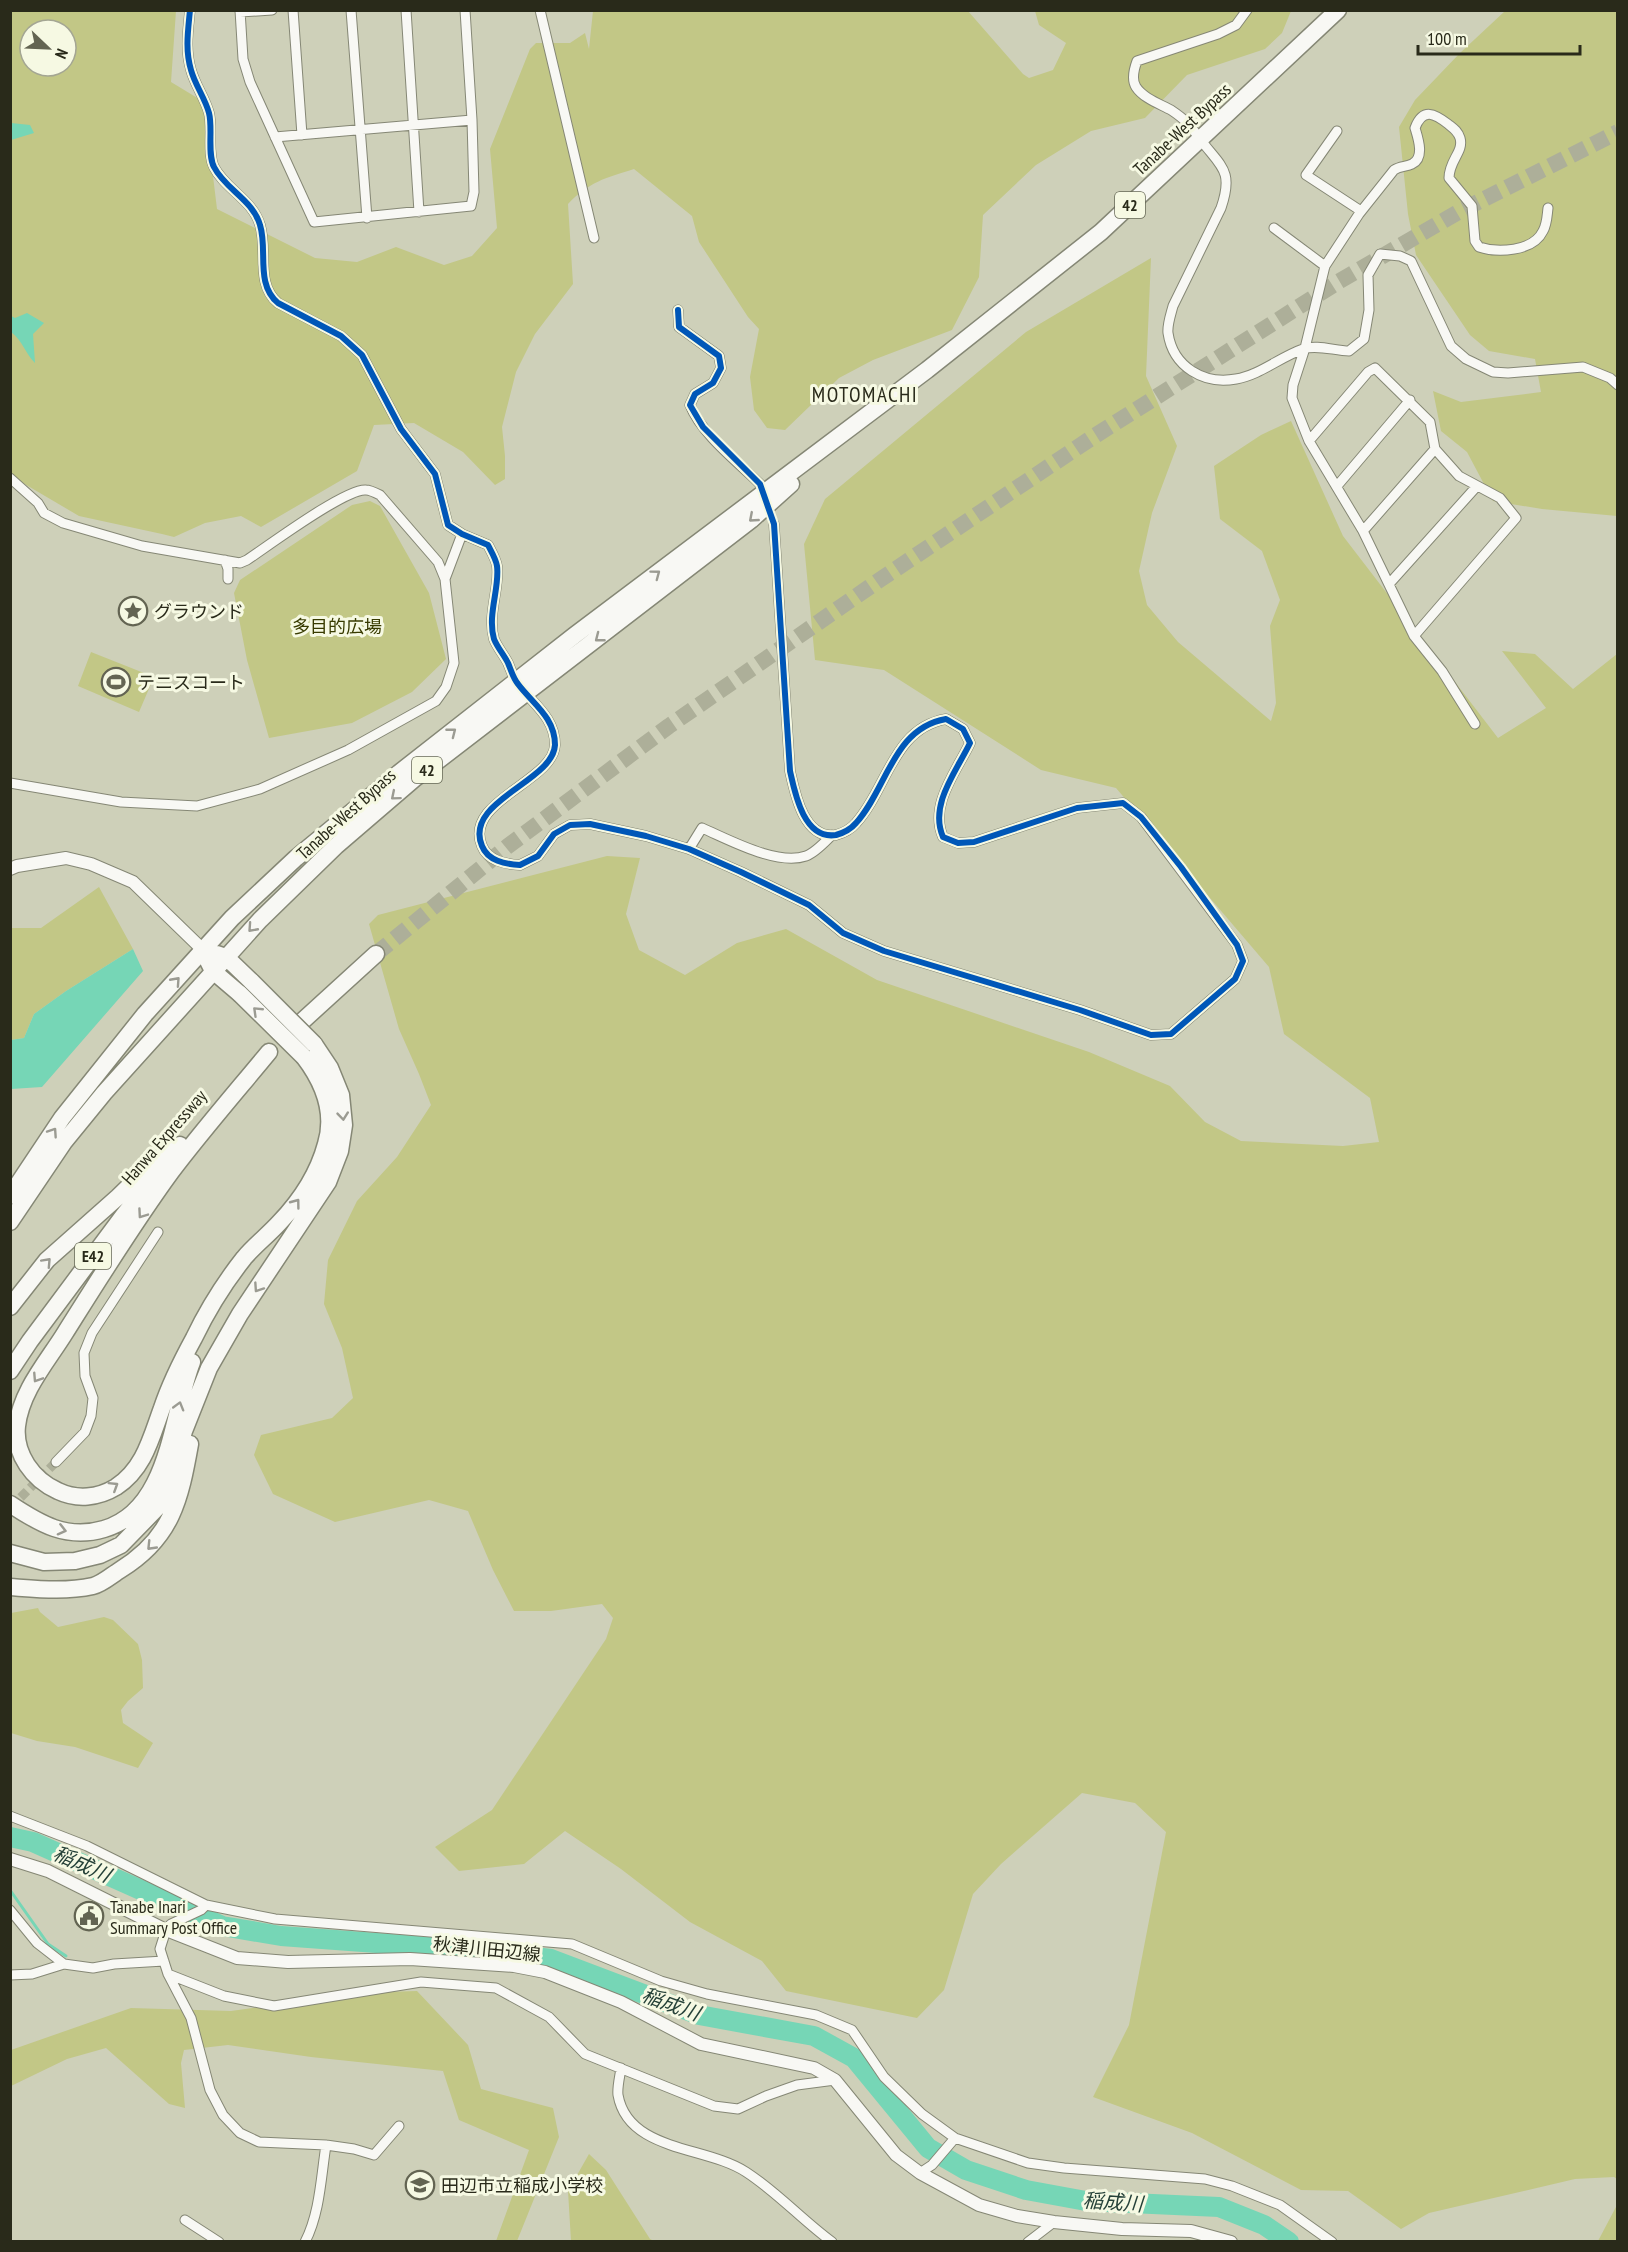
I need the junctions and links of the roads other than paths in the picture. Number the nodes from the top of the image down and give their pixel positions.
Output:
1 (190, 10) edge
2 (272, 10) edge
3 (293, 10) edge
4 (351, 10) edge
5 (406, 10) edge
6 (465, 10) edge
7 (540, 10) edge
8 (1247, 10) edge
9 (1338, 10) edge
10 (240, 11) edge
11 (472, 120) junction
12 (413, 125) junction
13 (360, 130) junction
14 (1337, 131) dead end
15 (302, 135) junction
16 (275, 137) junction
17 (1200, 138) junction
18 (1548, 208) dead end
19 (1361, 211) dead end
20 (419, 212) junction
21 (367, 218) junction
22 (1274, 228) dead end
23 (594, 238) dead end
24 (1325, 266) junction
25 (678, 310) dead end
26 (1305, 348) junction
27 (1617, 385) edge
28 (1410, 400) junction
29 (1310, 441) junction
30 (1435, 449) junction
31 (10, 478) edge
32 (760, 484) dead end
33 (1337, 486) junction
34 (1477, 486) junction
35 (774, 524) dead end
36 (1363, 531) junction
37 (462, 534) junction
38 (225, 560) junction
39 (240, 563) junction
40 (445, 579) junction
41 (1389, 584) junction
42 (1414, 636) junction
43 (522, 688) junction
44 (1475, 724) dead end
45 (10, 783) edge
46 (832, 835) junction
47 (689, 849) junction
48 (10, 869) edge
49 (202, 949) junction
50 (376, 954) tunnel mouth
51 (226, 957) junction
52 (213, 971) junction
53 (309, 1050) junction
54 (269, 1052) junction
55 (180, 1145) junction
56 (13, 1205) edge
57 (158, 1232) dead end
58 (269, 1234) junction
59 (10, 1307) edge
60 (10, 1371) edge
61 (200, 1393) junction
62 (56, 1462) tunnel mouth
63 (10, 1504) edge
64 (10, 1553) edge
65 (10, 1587) edge
66 (10, 1816) edge
67 (10, 1859) edge
68 (204, 1908) junction
69 (10, 1910) edge
70 (169, 1927) junction
71 (164, 1960) junction
72 (64, 1965) junction
73 (168, 1974) junction
74 (10, 1975) edge
75 (621, 2068) junction
76 (835, 2080) junction
77 (399, 2126) dead end
78 (952, 2142) junction
79 (326, 2145) junction
80 (920, 2173) junction
81 (184, 2220) dead end
82 (1054, 2222) junction
83 (219, 2241) edge
84 (305, 2241) edge
85 (832, 2241) edge
86 (1028, 2241) edge
87 (1231, 2241) edge
88 (1332, 2241) edge

1 - 37 street
2 - 10 street
3 - 15 street
4 - 13 street
5 - 12 street
6 - 11 street
7 - 23 street
8 - 17 street
9 - 17 highway, Tanabe-West Bypass / 42
10 - 16 street
11 - 12 street
11 - 20 street
12 - 13 street
12 - 20 street
13 - 15 street
13 - 21 street
14 - 19 street
15 - 16 street
16 - 21 street
17 - 26 street
17 - 43 highway, Tanabe-West Bypass / 42
18 - 24 street
20 - 21 street
22 - 24 street
24 - 26 street
25 - 32 street
26 - 27 street
26 - 29 street
28 - 29 street
28 - 30 street
28 - 33 street
29 - 33 street
30 - 34 street
30 - 36 street
31 - 38 street
33 - 36 street
34 - 41 street
34 - 42 street
35 - 46 street
36 - 41 street
37 - 40 street
37 - 43 street
38 - 39 street
38 - 39 street
39 - 40 street
40 - 45 street
41 - 42 street
42 - 44 street
43 - 47 street
49 -> 43 highway, Tanabe-West Bypass / 42
43 -> 51 highway, Tanabe-West Bypass / 42
46 - 47 street
46 - 47 street
48 - 49 main road
49 - 51 highway
49 - 52 highway
56 -> 49 highway, Tanabe-West Bypass / 42
50 - 54 highway, Hanwa Expressway / E42
51 - 52 highway, Tanabe-West Bypass / 42
51 - 53 highway, bridge
53 -> 52 highway, bridge
52 - 56 highway, Tanabe-West Bypass / 42
58 -> 53 highway
53 -> 61 highway
54 - 55 highway, Hanwa Expressway / E42
54 -> 58 highway
59 -> 55 highway
55 - 60 highway, Hanwa Expressway / E42
57 - 62 street
63 -> 58 highway
61 - 64 highway
61 -> 65 highway
66 - 68 street
67 - 70 main road, 秋津川田辺線
68 - 70 street
68 - 78 street
69 - 72 street
70 - 71 street
70 - 76 main road, 秋津川田辺線
71 - 72 street
71 - 73 street
72 - 74 street
73 - 75 street
73 - 79 street
75 - 76 street
75 - 85 street
76 - 80 main road, 秋津川田辺線
77 - 79 street
78 - 80 street
78 - 88 street
79 - 84 street
80 - 82 main road, 秋津川田辺線
81 - 83 street
82 - 86 street
82 - 87 main road, 秋津川田辺線

